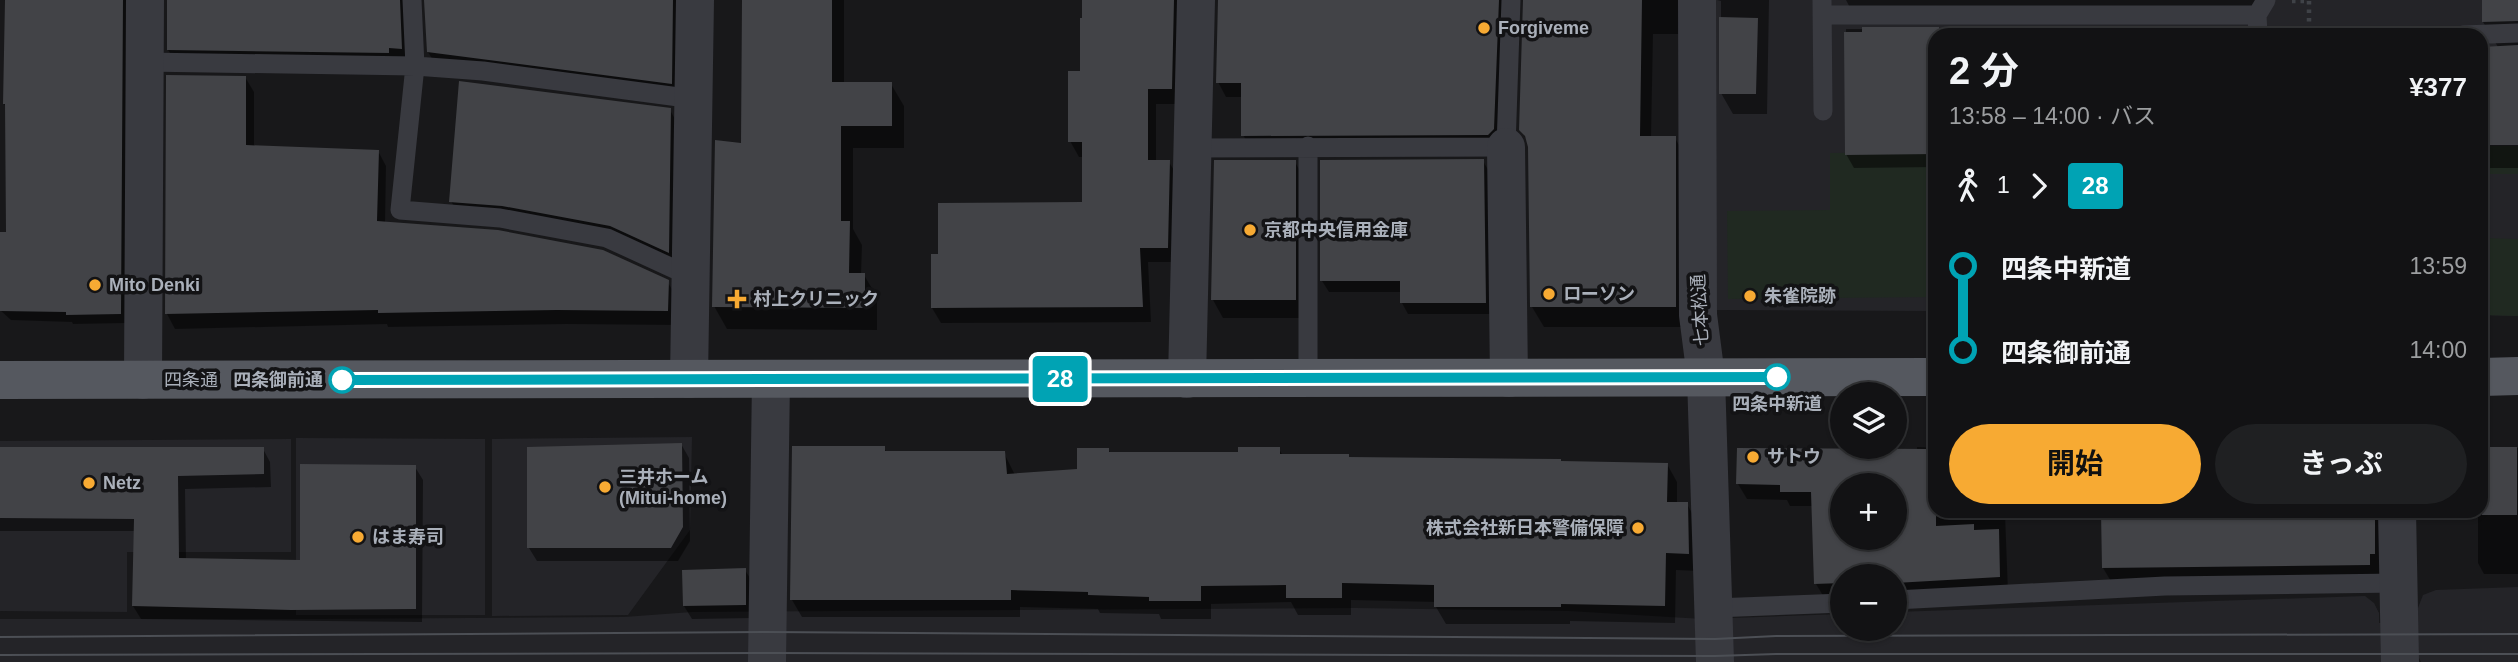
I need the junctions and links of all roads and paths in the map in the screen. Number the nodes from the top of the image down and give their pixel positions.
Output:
1 (145, 0) edge
2 (412, 0) edge
3 (695, 0) edge
4 (1196, 0) edge
5 (1511, 0) edge
6 (1697, 0) edge
7 (2262, 7) edge
8 (1822, 8) edge
9 (2259, 28) edge
10 (2518, 33) edge
11 (2488, 34) edge
12 (144, 62) junction
13 (415, 66) junction
14 (694, 99) junction
15 (1823, 111) dead end
16 (1307, 146) junction
17 (1506, 147) junction
18 (1193, 148) junction
19 (692, 277) junction
20 (2488, 376) edge
21 (2518, 376) edge
22 (1706, 377) junction
23 (1928, 377) edge
24 (1308, 378) junction
25 (1509, 378) junction
26 (689, 379) junction
27 (771, 379) junction
28 (1187, 379) junction
29 (0, 380) edge
30 (143, 380) junction
31 (2397, 518) edge
32 (2398, 583) junction
33 (1907, 599) edge
34 (1830, 604) edge
35 (1714, 608) junction
36 (767, 662) edge
37 (1715, 662) edge
38 (2399, 662) edge

1 - 12 street
2 - 13 lane
3 - 14 street
4 - 18 street
5 - 17 lane
6 - 22 street, 七本松通
7 - 8 lane
7 - 9 lane
8 - 15 lane
10 - 11 lane
12 - 13 lane
12 - 30 street
13 - 14 lane
13 - 19 lane
14 - 19 street
16 - 17 lane
16 - 18 lane
16 - 24 lane
17 - 25 street
18 - 28 street
19 - 26 street
20 - 21 main road
22 - 23 main road, 四条通
22 - 25 main road, 四条通
22 - 35 street, 七本松通
24 - 25 main road, 四条通
24 - 28 main road, 四条通
26 - 27 main road, 四条通
26 - 30 main road, 四条通
27 - 28 main road, 四条通
27 - 36 street
29 - 30 main road, 四条通
31 - 32 street
32 - 33 lane
32 - 38 street
34 - 35 lane
35 - 37 street, 七本松通

